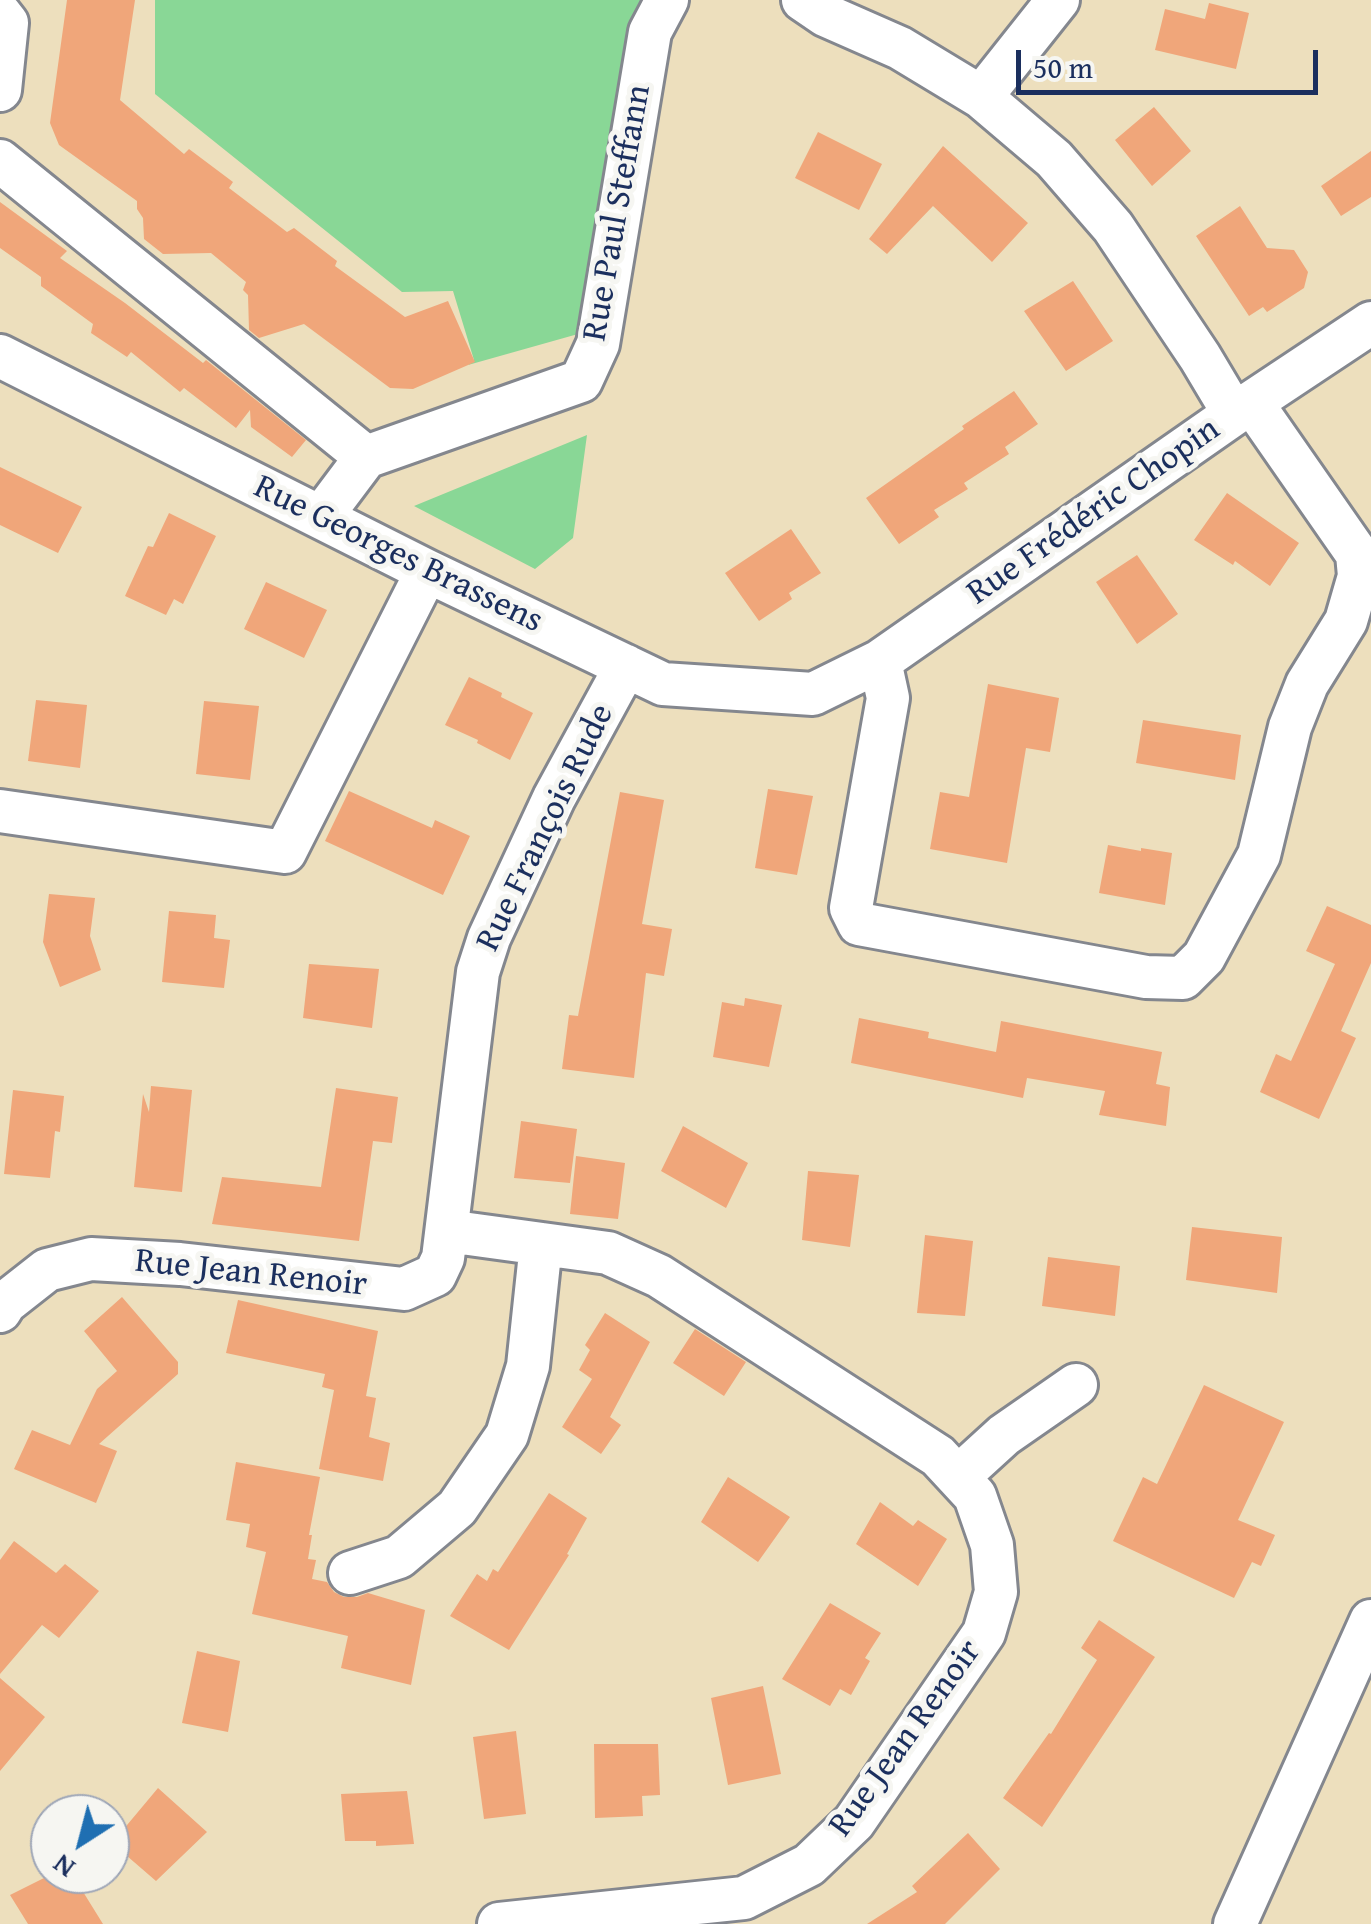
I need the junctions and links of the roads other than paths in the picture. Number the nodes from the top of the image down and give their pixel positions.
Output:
1 (667, 0) edge
2 (803, 0) edge
3 (1058, 0) edge
4 (0, 14) edge
5 (0, 90) edge
6 (981, 97) junction
7 (0, 161) edge
8 (1371, 324) edge
9 (0, 356) edge
10 (1243, 409) junction
11 (366, 457) junction
12 (321, 517) junction
13 (427, 571) junction
14 (880, 661) junction
15 (626, 666) junction
16 (813, 694) joint
17 (0, 811) edge
18 (446, 1231) junction
19 (541, 1244) junction
20 (0, 1312) edge
21 (1076, 1385) dead end
22 (958, 1477) junction
23 (350, 1573) dead end
24 (1371, 1621) edge
25 (498, 1924) edge
26 (1235, 1924) edge

1 - 11 street, Rue Paul Steffann
2 - 6 street
3 - 6 street
4 - 5 street
6 - 10 street
7 - 11 street
8 - 10 street, Rue Frédéric Chopin
9 - 12 street, Rue Georges Brassens
10 - 14 street, Rue Frédéric Chopin
10 - 14 street
11 - 12 street
12 - 13 street, Rue Georges Brassens
13 - 15 street, Rue Georges Brassens
13 - 17 street
14 - 16 street, Rue Frédéric Chopin
15 - 16 street, Rue Georges Brassens
15 - 18 street, Rue François Rude
18 - 19 street, Rue Jean Renoir
18 - 20 street, Rue Jean Renoir
19 - 22 street, Rue Jean Renoir
19 - 23 street
21 - 22 street
22 - 25 street, Rue Jean Renoir
24 - 26 street

